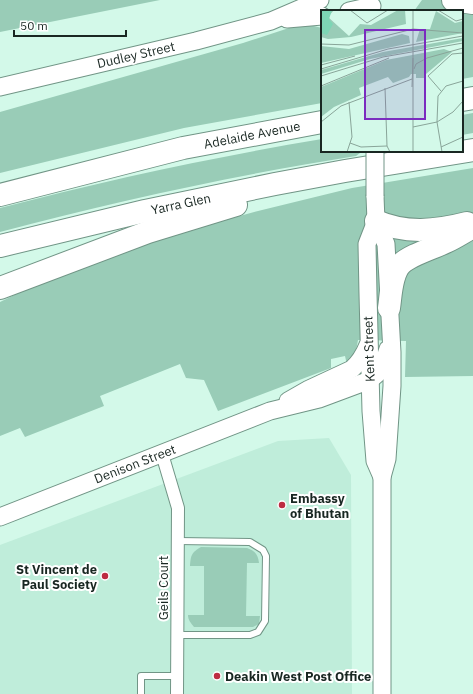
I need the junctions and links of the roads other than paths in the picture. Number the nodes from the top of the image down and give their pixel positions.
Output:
1 (320, 0) edge
2 (453, 0) edge
3 (473, 3) edge
4 (372, 4) edge
5 (352, 10) edge
6 (321, 16) edge
7 (271, 21) junction
8 (0, 87) edge
9 (473, 98) edge
10 (463, 100) edge
11 (321, 122) edge
12 (183, 148) junction
13 (473, 150) edge
14 (463, 151) edge
15 (452, 152) edge
16 (369, 160) edge
17 (0, 179) edge
18 (0, 195) edge
19 (376, 221) junction
20 (473, 222) edge
21 (473, 227) edge
22 (0, 246) edge
23 (0, 288) edge
24 (390, 308) junction
25 (391, 335) junction
26 (369, 342) junction
27 (370, 380) junction
28 (270, 411) junction
29 (162, 454) junction
30 (382, 477) junction
31 (0, 517) edge
32 (178, 541) junction
33 (177, 635) junction
34 (177, 676) junction
35 (141, 694) edge
36 (177, 694) edge
37 (382, 694) edge

1 - 7 main road, Dudley Street
2 - 3 highway
4 - 5 main road
6 - 7 main road, Dudley Street
7 - 8 main road, Dudley Street
9 - 10 highway
11 - 12 highway, Adelaide Avenue
12 - 17 highway
12 - 18 highway
13 - 14 highway
15 - 16 highway
16 - 19 main road, Kent Street, bridge
16 - 22 highway, Yarra Glen
16 - 23 highway
19 - 20 highway
19 - 24 main road, Kent Street
19 - 26 main road, Kent Street
21 - 24 highway
24 - 25 main road, Kent Street
25 - 27 main road, Denison Street
25 - 30 main road, Kent Street
26 - 27 main road, Kent Street
26 - 28 main road, Denison Street
27 - 28 main road, Denison Street
27 - 30 main road, Kent Street
28 - 29 main road, Denison Street
29 - 31 main road, Denison Street
29 - 32 street, Geils Court
30 - 37 main road, Kent Street
32 - 33 street, Geils Court
32 - 33 lane, Geils Court
33 - 34 street, Geils Court
34 - 35 lane
34 - 36 street, Geils Court

